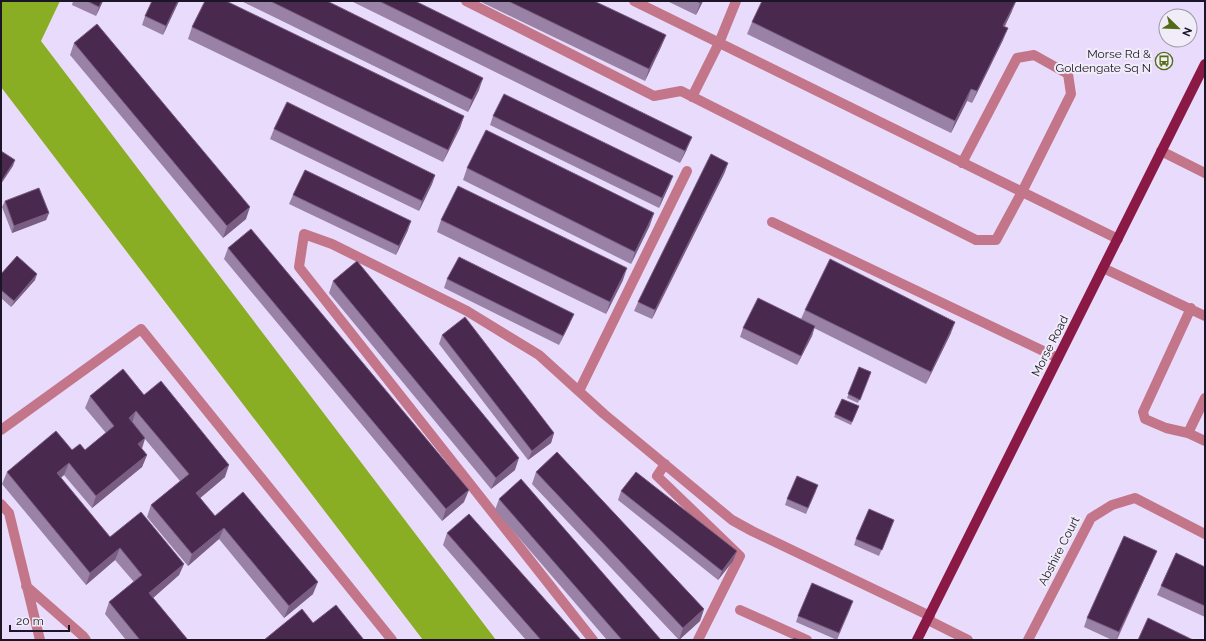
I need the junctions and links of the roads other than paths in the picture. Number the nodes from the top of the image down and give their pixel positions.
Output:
1 (466, 1) edge
2 (634, 1) edge
3 (736, 1) edge
4 (719, 43) junction
5 (1205, 64) edge
6 (1202, 78) edge
7 (692, 97) junction
8 (1162, 151) junction
9 (962, 162) junction
10 (687, 171) dead end
11 (1205, 173) edge
12 (1022, 192) junction
13 (772, 222) dead end
14 (1118, 239) junction
15 (1103, 268) junction
16 (1191, 308) junction
17 (1205, 316) edge
18 (1058, 358) junction
19 (579, 391) junction
20 (1205, 398) edge
21 (1, 430) edge
22 (1188, 433) junction
23 (1205, 441) edge
24 (665, 464) junction
25 (1, 504) edge
26 (1205, 534) edge
27 (26, 586) junction
28 (740, 610) dead end
29 (929, 618) junction
30 (40, 640) edge
31 (86, 640) edge
32 (392, 640) edge
33 (593, 640) edge
34 (698, 640) edge
35 (808, 640) edge
36 (917, 640) edge
37 (968, 640) edge
38 (1028, 640) edge

1 - 7 street
2 - 4 street
3 - 4 street
4 - 7 street
4 - 9 street
5 - 6 main road, Morse Road
6 - 8 main road, Morse Road
7 - 12 street
8 - 11 street
8 - 14 main road, Morse Road
9 - 12 street
9 - 12 street
10 - 19 street
12 - 14 street
13 - 18 street
14 - 15 main road, Morse Road
15 - 16 street
15 - 18 main road, Morse Road
16 - 17 street
16 - 22 street
18 - 29 main road, Morse Road
19 - 24 street
19 - 33 street
20 - 22 street
21 - 32 street
22 - 23 street
24 - 29 street
24 - 34 street
25 - 27 street
26 - 38 street, Abshire Court
27 - 30 street
27 - 31 street
28 - 35 street
29 - 36 main road, Morse Road
29 - 37 street

